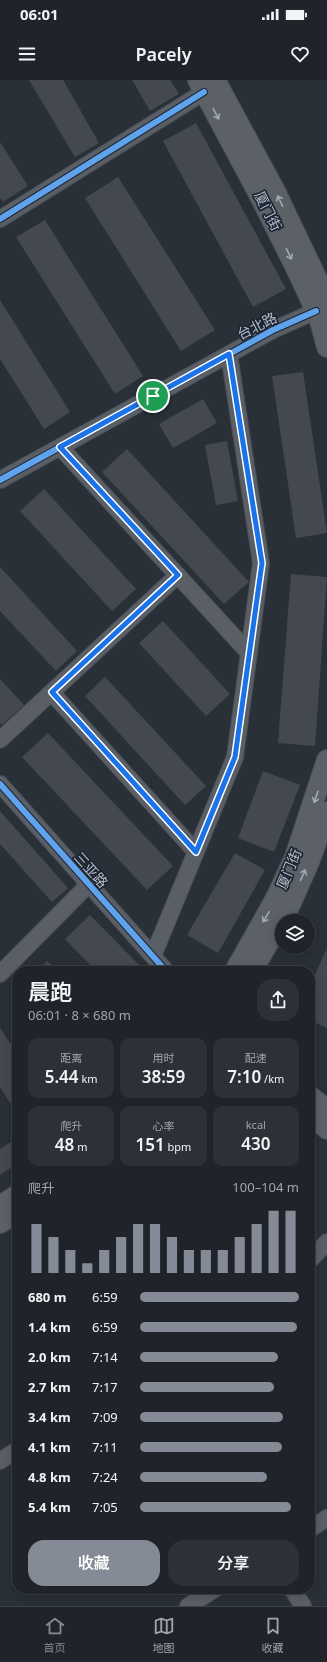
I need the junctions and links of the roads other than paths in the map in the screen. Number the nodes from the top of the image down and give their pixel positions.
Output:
1 (206, 84) edge
2 (0, 219) edge
3 (322, 309) edge
4 (327, 347) edge
5 (229, 354) junction
6 (60, 447) junction
7 (0, 480) edge
8 (178, 575) junction
9 (249, 653) junction
10 (52, 692) junction
11 (0, 740) edge
12 (327, 760) edge
13 (0, 784) edge
14 (327, 812) edge
15 (196, 852) junction
16 (88, 885) junction
17 (153, 956) junction
18 (162, 966) edge
19 (238, 966) edge
20 (255, 966) edge
21 (0, 974) edge
22 (315, 1100) edge
23 (327, 1110) edge
24 (315, 1118) edge
25 (327, 1129) edge
26 (12, 1198) edge
27 (0, 1206) edge
28 (12, 1216) edge
29 (0, 1223) edge
30 (327, 1242) edge
31 (315, 1255) edge
32 (12, 1453) edge
33 (0, 1461) edge
34 (327, 1518) edge
35 (315, 1525) edge
36 (207, 1594) edge
37 (295, 1594) edge
38 (188, 1606) edge
39 (303, 1606) edge

1 - 2 street
1 - 3 main road, 厦门街
3 - 4 main road, 厦门街
3 - 5 street, 台北路
5 - 6 street, 台北路
5 - 9 street
6 - 7 street, 台北路
6 - 8 street
8 - 9 street
8 - 10 street
9 - 15 street
10 - 11 street
10 - 15 street
12 -> 19 main road, 厦门街
13 - 16 street, 三亚路
20 -> 14 main road, 厦门街
15 - 17 street
16 - 17 street, 三亚路
16 - 21 street
17 - 18 street, 三亚路
22 - 23 main road
24 - 25 main road
26 - 27 main road
28 - 29 main road
30 - 31 street
32 - 33 street
34 - 35 street
36 - 38 street
37 - 39 street

